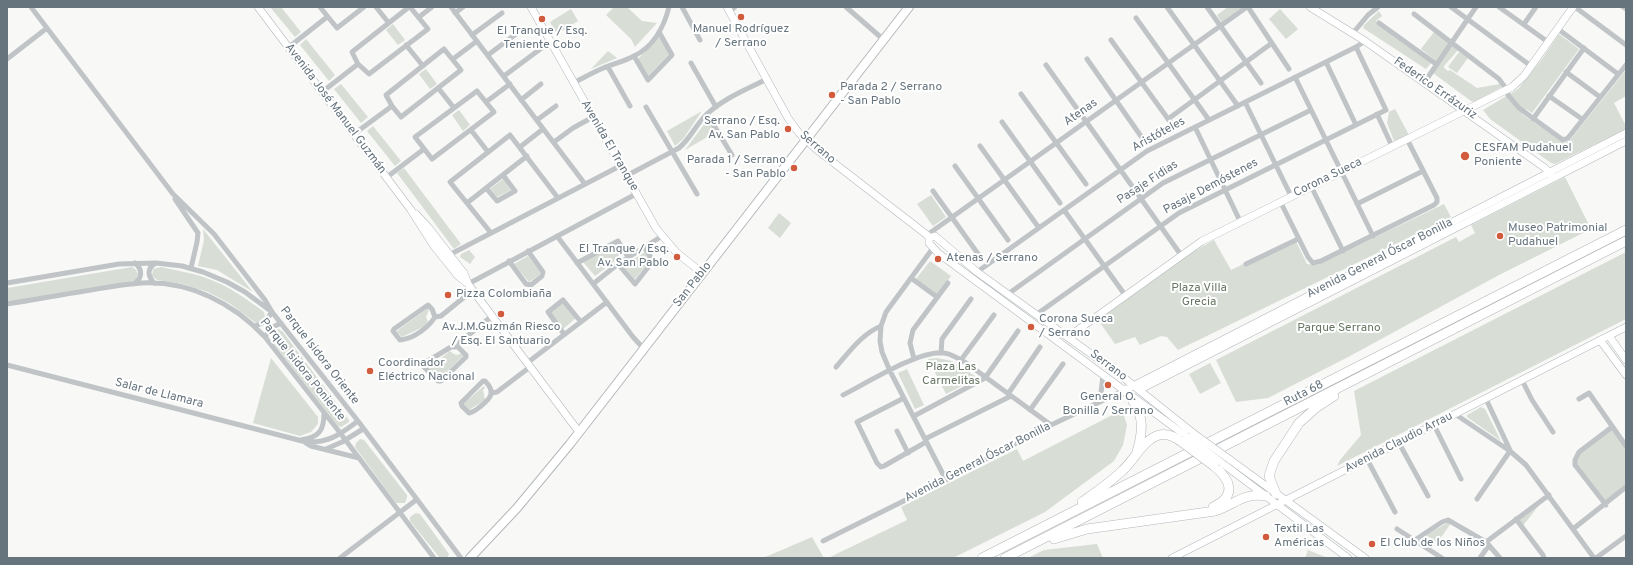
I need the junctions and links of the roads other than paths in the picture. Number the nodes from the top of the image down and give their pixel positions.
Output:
1 (31, 7) edge
2 (258, 7) edge
3 (320, 7) edge
4 (364, 7) edge
5 (376, 7) edge
6 (409, 7) edge
7 (432, 7) edge
8 (451, 7) edge
9 (463, 7) edge
10 (669, 7) edge
11 (682, 7) edge
12 (846, 7) edge
13 (909, 7) edge
14 (1167, 7) edge
15 (1207, 7) edge
16 (1247, 7) edge
17 (1310, 7) edge
18 (1378, 7) edge
19 (1451, 7) edge
20 (1476, 7) edge
21 (1499, 7) edge
22 (1536, 7) edge
23 (1574, 7) edge
24 (1623, 7) edge
25 (534, 8) edge
26 (731, 8) edge
27 (1626, 9) edge
28 (456, 13) junction
29 (502, 13) dead end
30 (1414, 14) dead end
31 (327, 17) junction
32 (419, 17) junction
33 (1136, 18) dead end
34 (1467, 19) junction
35 (388, 22) junction
36 (1379, 23) dead end
37 (1524, 24) junction
38 (1220, 26) junction
39 (47, 28) junction
40 (1558, 29) junction
41 (659, 32) junction
42 (1352, 33) junction
43 (516, 34) dead end
44 (472, 35) junction
45 (700, 40) dead end
46 (884, 40) junction
47 (1111, 40) dead end
48 (1365, 40) junction
49 (477, 41) junction
50 (550, 41) junction
51 (1548, 42) junction
52 (1272, 43) junction
53 (1451, 43) junction
54 (406, 45) junction
55 (1194, 45) junction
56 (1626, 45) edge
57 (289, 47) junction
58 (1356, 47) junction
59 (1584, 48) junction
60 (488, 55) junction
61 (634, 56) junction
62 (7, 59) edge
63 (453, 59) junction
64 (1087, 59) dead end
65 (1246, 62) junction
66 (1326, 62) junction
67 (691, 63) dead end
68 (1168, 63) junction
69 (358, 64) junction
70 (1436, 64) junction
71 (1046, 65) dead end
72 (423, 66) junction
73 (608, 66) junction
74 (1531, 66) junction
75 (1626, 66) edge
76 (1289, 69) dead end
77 (1566, 72) junction
78 (1618, 74) junction
79 (504, 76) junction
80 (1295, 77) junction
81 (767, 79) junction
82 (1220, 81) junction
83 (1142, 82) junction
84 (573, 83) junction
85 (1261, 83) dead end
86 (1424, 83) junction
87 (510, 84) junction
88 (541, 84) dead end
89 (439, 89) junction
90 (1507, 90) junction
91 (322, 92) junction
92 (1021, 94) dead end
93 (1550, 96) junction
94 (1600, 97) junction
95 (521, 100) junction
96 (1194, 100) junction
97 (1116, 101) junction
98 (486, 102) junction
99 (1245, 102) junction
100 (392, 106) junction
101 (556, 106) dead end
102 (630, 106) dead end
103 (1238, 106) junction
104 (646, 107) dead end
105 (716, 107) junction
106 (454, 108) junction
107 (1311, 110) junction
108 (1464, 110) junction
109 (707, 114) junction
110 (1377, 114) junction
111 (593, 117) junction
112 (1533, 119) junction
113 (1582, 119) junction
114 (537, 120) junction
115 (1209, 120) junction
116 (1002, 122) dead end
117 (1086, 122) junction
118 (1356, 125) junction
119 (1195, 127) junction
120 (543, 129) junction
121 (471, 130) junction
122 (1626, 133) edge
123 (354, 134) junction
124 (1260, 134) junction
125 (1407, 139) junction
126 (806, 140) junction
127 (1326, 140) junction
128 (1626, 141) edge
129 (554, 142) junction
130 (1056, 142) junction
131 (1145, 142) dead end
132 (980, 146) dead end
133 (1392, 146) junction
134 (520, 147) junction
135 (424, 149) junction
136 (488, 152) junction
137 (672, 152) junction
138 (732, 155) dead end
139 (527, 156) junction
140 (1210, 159) junction
141 (1030, 162) junction
142 (1275, 165) junction
143 (620, 166) junction
144 (955, 166) dead end
145 (1121, 170) junction
146 (1341, 171) junction
147 (1424, 171) junction
148 (503, 175) junction
149 (1551, 175) junction
150 (626, 176) junction
151 (387, 178) junction
152 (1004, 180) junction
153 (585, 184) junction
154 (1086, 184) dead end
155 (1311, 186) junction
156 (486, 188) junction
157 (1225, 190) junction
158 (933, 191) dead end
159 (173, 194) junction
160 (636, 194) junction
161 (697, 194) dead end
162 (1291, 196) junction
163 (558, 198) junction
164 (978, 198) junction
165 (1140, 198) junction
166 (1280, 201) junction
167 (467, 203) junction
168 (1060, 203) dead end
169 (1357, 204) junction
170 (1064, 210) junction
171 (951, 217) junction
172 (1240, 221) junction
173 (1160, 226) junction
174 (1039, 228) junction
175 (1626, 230) edge
176 (491, 234) junction
177 (557, 236) junction
178 (662, 236) junction
179 (928, 236) junction
180 (1373, 236) junction
181 (1085, 238) junction
182 (1298, 239) junction
183 (1008, 240) dead end
184 (1626, 241) edge
185 (645, 248) junction
186 (933, 248) junction
187 (528, 251) junction
188 (1343, 251) junction
189 (1181, 255) junction
190 (447, 256) junction
191 (628, 257) junction
192 (980, 258) dead end
193 (509, 261) junction
194 (135, 263) junction
195 (156, 263) junction
196 (577, 263) junction
197 (618, 264) junction
198 (1246, 264) dead end
199 (1104, 266) junction
200 (192, 268) junction
201 (977, 272) junction
202 (702, 273) junction
203 (911, 278) junction
204 (7, 283) edge
205 (134, 283) junction
206 (154, 283) junction
207 (948, 283) dead end
208 (468, 284) junction
209 (593, 284) junction
210 (473, 290) junction
211 (1008, 294) junction
212 (1125, 296) junction
213 (937, 297) junction
214 (971, 299) dead end
215 (607, 302) junction
216 (7, 304) edge
217 (272, 312) junction
218 (1037, 314) junction
219 (994, 315) dead end
220 (492, 316) junction
221 (435, 317) junction
222 (581, 322) junction
223 (281, 323) junction
224 (255, 326) junction
225 (881, 326) junction
226 (1626, 327) edge
227 (1018, 331) dead end
228 (564, 334) junction
229 (1609, 336) junction
230 (265, 337) junction
231 (1068, 337) junction
232 (1600, 340) junction
233 (458, 347) junction
234 (1040, 347) dead end
235 (644, 349) junction
236 (942, 353) junction
237 (914, 359) junction
238 (961, 360) junction
239 (1393, 360) junction
240 (1626, 360) edge
241 (1063, 364) dead end
242 (7, 365) edge
243 (528, 365) junction
244 (836, 367) dead end
245 (890, 371) junction
246 (1102, 375) junction
247 (1626, 375) edge
248 (986, 378) junction
249 (1522, 380) junction
250 (1134, 386) junction
251 (1125, 390) junction
252 (491, 393) junction
253 (843, 395) dead end
254 (1009, 395) junction
255 (904, 398) junction
256 (1486, 398) junction
257 (1579, 399) dead end
258 (1100, 402) junction
259 (1030, 410) junction
260 (324, 413) junction
261 (1455, 414) junction
262 (914, 416) junction
263 (358, 421) junction
264 (1051, 425) junction
265 (1434, 425) junction
266 (1612, 427) junction
267 (363, 429) junction
268 (897, 431) dead end
269 (579, 432) junction
270 (1553, 432) dead end
271 (341, 434) junction
272 (1183, 438) junction
273 (299, 440) junction
274 (346, 440) junction
275 (926, 441) junction
276 (306, 442) junction
277 (1399, 443) junction
278 (1626, 446) edge
279 (325, 449) junction
280 (1510, 450) junction
281 (908, 453) junction
282 (1135, 457) junction
283 (359, 458) junction
284 (1367, 459) junction
285 (1221, 462) junction
286 (1461, 479) dead end
287 (946, 480) junction
288 (1626, 487) edge
289 (1276, 494) junction
290 (1549, 495) junction
291 (1266, 496) junction
292 (1428, 496) dead end
293 (1477, 499) dead end
294 (416, 500) junction
295 (1285, 501) junction
296 (1277, 505) junction
297 (1606, 505) junction
298 (1204, 511) junction
299 (1395, 512) dead end
300 (399, 513) junction
301 (1516, 519) junction
302 (1057, 520) junction
303 (1398, 529) dead end
304 (1573, 529) junction
305 (1626, 536) edge
306 (1416, 540) junction
307 (823, 541) dead end
308 (1487, 543) junction
309 (1349, 547) junction
310 (1345, 557) edge
311 (340, 558) edge
312 (434, 558) edge
313 (461, 558) edge
314 (470, 558) edge
315 (982, 558) edge
316 (1005, 558) edge
317 (1172, 558) edge
318 (1365, 558) edge
319 (1442, 558) edge
320 (1480, 558) edge
321 (1500, 558) edge
322 (1544, 558) edge
323 (1595, 558) edge

1 - 39 street
2 - 57 street, Avenida José Manuel Guzmán
3 - 31 street
4 - 31 street
5 - 35 street
6 - 32 street
6 - 35 street
7 - 32 street
8 - 28 street
9 - 28 street
10 - 41 street
11 - 45 street
12 - 46 street
13 - 46 main road, San Pablo
14 - 55 street
15 - 38 street
16 - 38 street, Atenas
16 - 52 street
17 - 42 street, Federico Errázuriz
18 - 42 street
19 - 34 street
20 - 34 street
21 - 37 street
22 - 37 street
23 - 40 street, Corona Sueca
23 - 56 street
24 - 27 street
25 - 50 street, Avenida El Tranque
26 - 81 street, Serrano
28 - 44 street
29 - 44 street
30 - 53 street
31 - 57 street
32 - 54 street
33 - 68 street
34 - 53 street
34 - 74 street
35 - 69 street
36 - 70 street
37 - 51 street
38 - 55 street, Atenas
38 - 65 street
39 - 62 street
39 - 159 street
40 - 51 street, Corona Sueca
40 - 59 street
41 - 61 street
41 - 61 street
42 - 48 street, Federico Errázuriz
43 - 60 street
44 - 49 street
46 - 126 main road, San Pablo
47 - 83 street
48 - 58 street, Aristóteles
48 - 86 street, Federico Errázuriz
49 - 60 street
49 - 63 street
50 - 79 street
50 - 84 street, Avenida El Tranque
51 - 74 street, Corona Sueca
52 - 65 street
52 - 76 street
53 - 70 street
53 - 90 street
54 - 69 street
54 - 72 street
55 - 68 street, Atenas
55 - 82 street
57 - 91 street, Avenida José Manuel Guzmán
58 - 66 street, Aristóteles
58 - 110 street, Pasaje Demóstenes
59 - 77 street
59 - 78 street
60 - 79 street
61 - 73 street
63 - 72 street
63 - 89 street
64 - 97 street
65 - 82 street
65 - 85 street
66 - 80 street, Aristóteles
66 - 118 street
67 - 105 street
68 - 83 street, Atenas
68 - 96 street
69 - 91 street
70 - 86 street
71 - 117 street
72 - 100 street
73 - 84 street
73 - 102 street
74 - 90 street, Corona Sueca
75 - 78 street
77 - 93 street
77 - 94 street
78 - 94 street
79 - 87 street
80 - 99 street, Aristóteles
80 - 107 street
81 - 105 street
81 - 126 street, Serrano
82 - 96 street
82 - 103 street
83 - 96 street
83 - 97 street, Atenas
84 - 111 street, Avenida El Tranque
86 - 108 street, Federico Errázuriz
87 - 95 street
87 - 98 street
88 - 95 street
89 - 100 street
89 - 106 street
90 - 108 street, Corona Sueca
90 - 112 street
91 - 123 street, Avenida José Manuel Guzmán
92 - 130 street
93 - 112 street
93 - 113 street
94 - 113 street
95 - 114 street
96 - 115 street
97 - 117 street, Atenas
97 - 131 street
98 - 106 street
98 - 121 street
99 - 103 street, Aristóteles
99 - 124 street
100 - 123 street
101 - 114 street
103 - 115 street, Aristóteles
104 - 137 street
105 - 109 street
106 - 135 street
107 - 124 street, Pasaje Fidias
107 - 127 street
108 - 125 street, Corona Sueca
108 - 149 street, Federico Errázuriz
109 - 137 street
109 - 138 street
110 - 118 street, Pasaje Demóstenes
110 - 133 street
111 - 129 street
111 - 143 street, Avenida El Tranque
112 - 113 street
114 - 120 street
115 - 119 street, Aristóteles
116 - 141 street
117 - 130 street, Atenas
117 - 145 street
118 - 127 street, Pasaje Demóstenes
119 - 140 street
119 - 145 street, Aristóteles
120 - 129 street
120 - 134 street
121 - 135 street
121 - 136 street
122 - 149 street, Avenida General Óscar Bonilla
123 - 151 street, Avenida José Manuel Guzmán
124 - 140 street, Pasaje Fidias
124 - 142 street
125 - 133 street, Corona Sueca
125 - 147 street
126 - 179 street, Serrano
126 - 202 main road, San Pablo
127 - 142 street, Pasaje Demóstenes
127 - 146 street
128 - 149 street, Avenida General Óscar Bonilla
129 - 153 street
130 - 141 street, Atenas
130 - 154 street
132 - 152 street
133 - 146 street, Corona Sueca
134 - 136 street
134 - 139 street
135 - 151 street
136 - 167 street
137 - 150 street
137 - 161 street
139 - 148 street
139 - 163 street
140 - 157 street
140 - 165 street, Pasaje Fidias
141 - 152 street, Atenas
141 - 168 street
142 - 157 street, Pasaje Demóstenes
142 - 162 street
143 - 150 street, Avenida El Tranque
143 - 153 street
144 - 164 street
145 - 165 street
145 - 170 street, Aristóteles
146 - 155 street, Corona Sueca
146 - 169 street
147 - 169 street
147 - 180 street
148 - 156 street
148 - 156 street
149 - 250 street, Avenida General Óscar Bonilla
150 - 160 street, Avenida El Tranque
151 - 190 street, Avenida José Manuel Guzmán
152 - 164 street, Atenas
152 - 174 street
153 - 163 street
155 - 162 street, Corona Sueca
155 - 188 street
156 - 167 street
157 - 172 street
157 - 173 street, Pasaje Demóstenes
158 - 171 street
159 - 200 street
159 - 217 street
160 - 177 street
160 - 178 street, Avenida El Tranque
162 - 166 street, Corona Sueca
163 - 176 street
164 - 171 street, Atenas
164 - 183 street
165 - 173 street
165 - 181 street, Pasaje Fidias
166 - 172 street, Corona Sueca
166 - 182 street
167 - 176 street
169 - 180 street
170 - 174 street, Aristóteles
170 - 181 street
171 - 179 street, Atenas
171 - 192 street
172 - 189 street, Corona Sueca
173 - 189 street
173 - 199 street, Pasaje Demóstenes
174 - 201 street, Aristóteles
175 - 302 highway, Ruta 68
176 - 190 street
177 - 187 street
177 - 196 street
178 - 185 street
178 - 202 street, Avenida El Tranque
179 - 186 street
179 - 201 street, Serrano
180 - 188 street
181 - 199 street
181 - 211 street, Pasaje Fidias
182 - 188 street
182 - 198 street
184 - 239 highway, Ruta 68
185 - 191 street
185 - 197 street
186 - 203 street
186 - 246 street, Serrano
187 - 193 street
187 - 193 street
189 - 212 street, Corona Sueca
190 - 208 street, Avenida José Manuel Guzmán
191 - 196 street
191 - 197 street
193 - 208 street
194 - 195 street, Parque Isidora Oriente
194 - 204 street, Parque Isidora Oriente
194 - 205 street
195 - 200 street, Parque Isidora Oriente
195 - 206 street
196 - 209 street
197 - 209 street
199 - 212 street
199 - 218 street, Pasaje Demóstenes
200 - 217 street, Parque Isidora Oriente
201 - 211 street, Serrano
202 - 235 main road, San Pablo
203 - 213 street
203 - 225 street
205 - 206 street, Parque Isidora Poniente
205 - 216 street, Parque Isidora Poniente
206 - 224 street, Parque Isidora Poniente
207 - 213 street
208 - 210 street, Avenida José Manuel Guzmán
209 - 215 street
210 - 220 street, Avenida José Manuel Guzmán
210 - 221 street
211 - 218 street, Serrano
212 - 231 street, Corona Sueca
213 - 237 street
214 - 236 street
215 - 222 street
215 - 235 street
217 - 223 street, Parque Isidora Oriente
217 - 224 street
218 - 231 street, Serrano
219 - 238 street
220 - 233 street
220 - 243 street, Avenida José Manuel Guzmán
221 - 221 street
222 - 228 street
222 - 228 street
223 - 230 street
223 - 263 street, Parque Isidora Oriente
224 - 230 street, Parque Isidora Poniente
225 - 244 street
225 - 245 street
226 - 229 street, Avenida Claudio Arrau
227 - 248 street
228 - 243 street
229 - 232 street, Avenida Claudio Arrau
229 - 240 street
230 - 260 street, Parque Isidora Poniente
231 - 250 street, Serrano
232 - 247 street
232 - 249 street, Avenida Claudio Arrau
233 - 233 street
234 - 254 street
235 - 269 main road, San Pablo
236 - 237 street
236 - 238 street
237 - 245 street
238 - 248 street
239 - 289 highway
239 - 316 highway, Ruta 68
241 - 259 street
242 - 273 street, Salar de Llamara
243 - 252 street
243 - 269 street, Avenida José Manuel Guzmán
245 - 253 street
245 - 255 street
246 - 251 street, Serrano
246 - 258 street, Serrano
248 - 254 street
248 - 262 street
249 - 256 street, Avenida Claudio Arrau
249 - 270 street
250 - 251 street, Avenida General Óscar Bonilla
250 - 285 street, Serrano, bridge
251 - 258 street, Avenida General Óscar Bonilla
251 - 272 street, Serrano
251 - 282 highway
252 - 252 street
254 - 259 street
254 - 275 street
255 - 262 street
255 - 281 street
256 - 261 street, Avenida Claudio Arrau
256 - 280 street
257 - 266 street
258 - 264 street, Avenida General Óscar Bonilla
259 - 264 street
260 - 271 street, Parque Isidora Poniente
260 - 273 street
261 - 265 street, Avenida Claudio Arrau
261 - 280 street
262 - 275 street
263 - 267 street, Parque Isidora Oriente
263 - 271 street, Salar de Llamara
264 - 287 street, Avenida General Óscar Bonilla
265 - 277 street, Avenida Claudio Arrau
265 - 286 street
266 - 278 street
266 - 297 street
267 - 274 street
267 - 294 street, Parque Isidora Oriente
268 - 281 street
269 - 314 main road, San Pablo
271 - 274 street, Parque Isidora Poniente
271 - 276 street, Salar de Llamara
272 - 282 highway
272 - 285 highway, bridge
273 - 276 street, Salar de Llamara
274 - 279 street
274 - 283 street, Parque Isidora Poniente
275 - 281 street
275 - 287 street
276 - 279 street, Salar de Llamara
277 - 284 street, Avenida Claudio Arrau
277 - 292 street
279 - 283 street, Salar de Llamara
280 - 290 street
280 - 293 street
282 - 302 highway
283 - 300 street, Parque Isidora Poniente
284 - 295 street, Avenida Claudio Arrau
284 - 299 street
285 - 289 street, Serrano
285 - 291 street, Serrano
285 - 298 highway
287 - 307 street, Avenida General Óscar Bonilla
288 - 297 street
289 - 295 street, Serrano
290 - 301 street
290 - 304 street
291 - 296 street, Serrano
291 - 298 highway
294 - 300 street
294 - 313 street, Parque Isidora Oriente
295 - 296 street, Avenida Claudio Arrau
295 - 309 street, Serrano
296 - 310 street, Serrano
296 - 317 street, Avenida Claudio Arrau
297 - 304 street
298 - 316 highway
300 - 311 street
300 - 312 street, Parque Isidora Poniente
301 - 308 street
301 - 322 street
302 - 315 highway, Ruta 68
303 - 306 street
304 - 323 street
305 - 323 street
306 - 308 street
306 - 319 street
308 - 320 street
308 - 321 street
309 - 310 street
309 - 318 street, Serrano

